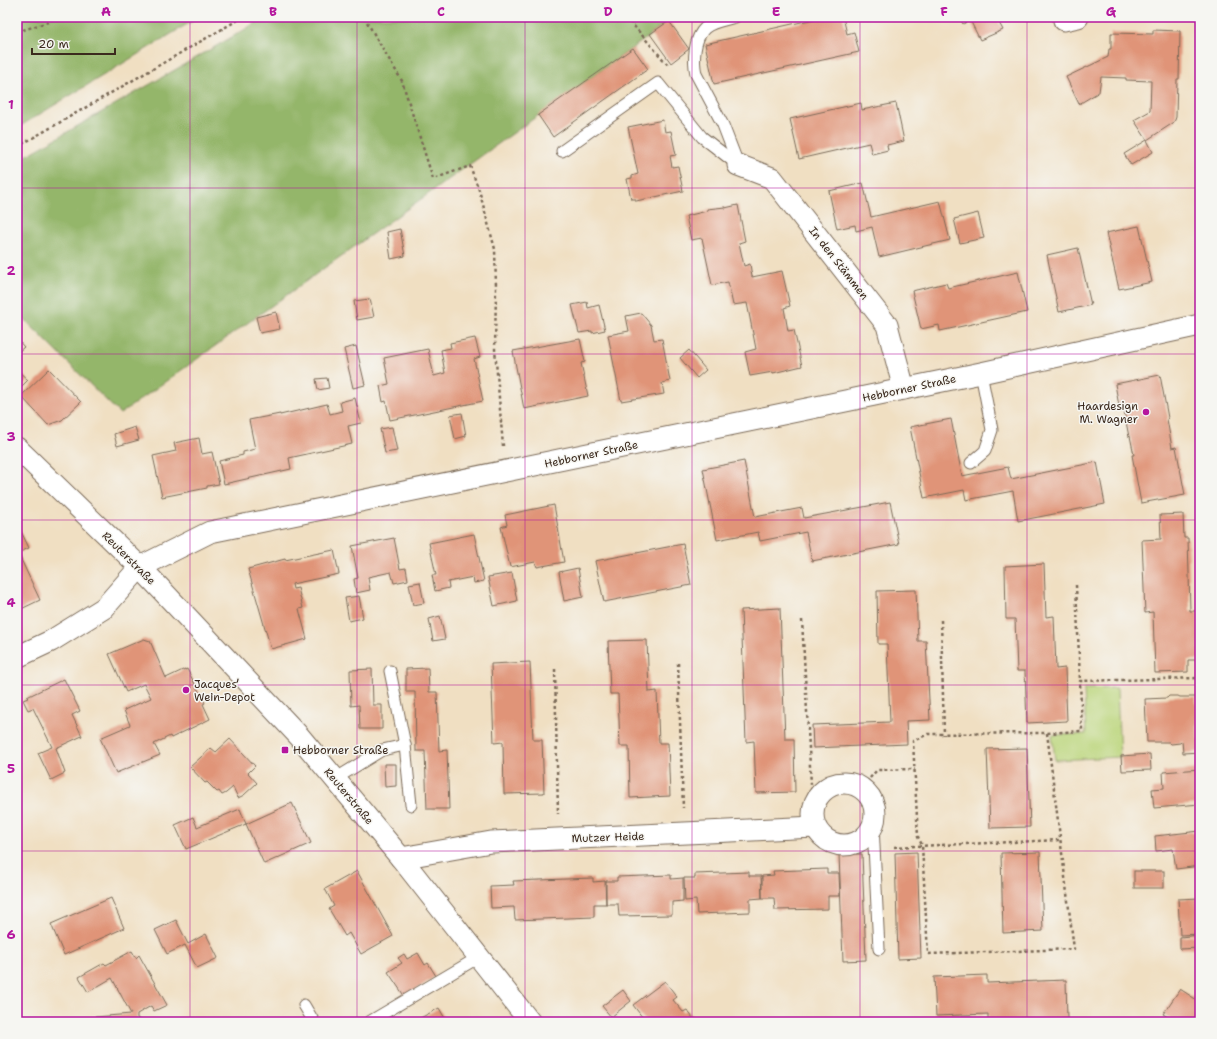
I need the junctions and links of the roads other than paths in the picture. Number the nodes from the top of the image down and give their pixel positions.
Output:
1 (735, 17) edge
2 (562, 151) dead end
3 (738, 165) junction
4 (1200, 325) edge
5 (981, 373) junction
6 (904, 390) junction
7 (17, 448) edge
8 (971, 463) dead end
9 (140, 567) junction
10 (17, 657) edge
11 (390, 671) dead end
12 (405, 745) junction
13 (335, 779) junction
14 (411, 805) dead end
15 (814, 818) junction
16 (873, 825) junction
17 (401, 858) junction
18 (879, 949) dead end
19 (479, 957) junction
20 (304, 1006) dead end
21 (314, 1022) edge
22 (369, 1022) edge
23 (530, 1022) edge

1 - 3 lane
2 - 3 lane
3 - 6 street, In den Stämmen
4 - 5 street, Hebborner Straße
5 - 6 street, Hebborner Straße
5 - 8 lane
6 - 9 street, Hebborner Straße
7 - 9 street, Reuterstraße
9 - 10 street, Hebborner Straße
9 - 13 street, Reuterstraße
11 - 12 lane
12 - 13 lane
12 - 14 lane
13 - 17 street, Reuterstraße
15 - 16 street
15 - 16 street
15 - 17 street, Mutzer Heide
16 - 18 lane
17 - 19 street, Reuterstraße
19 - 22 lane
19 - 23 street, Reuterstraße
20 - 21 lane

